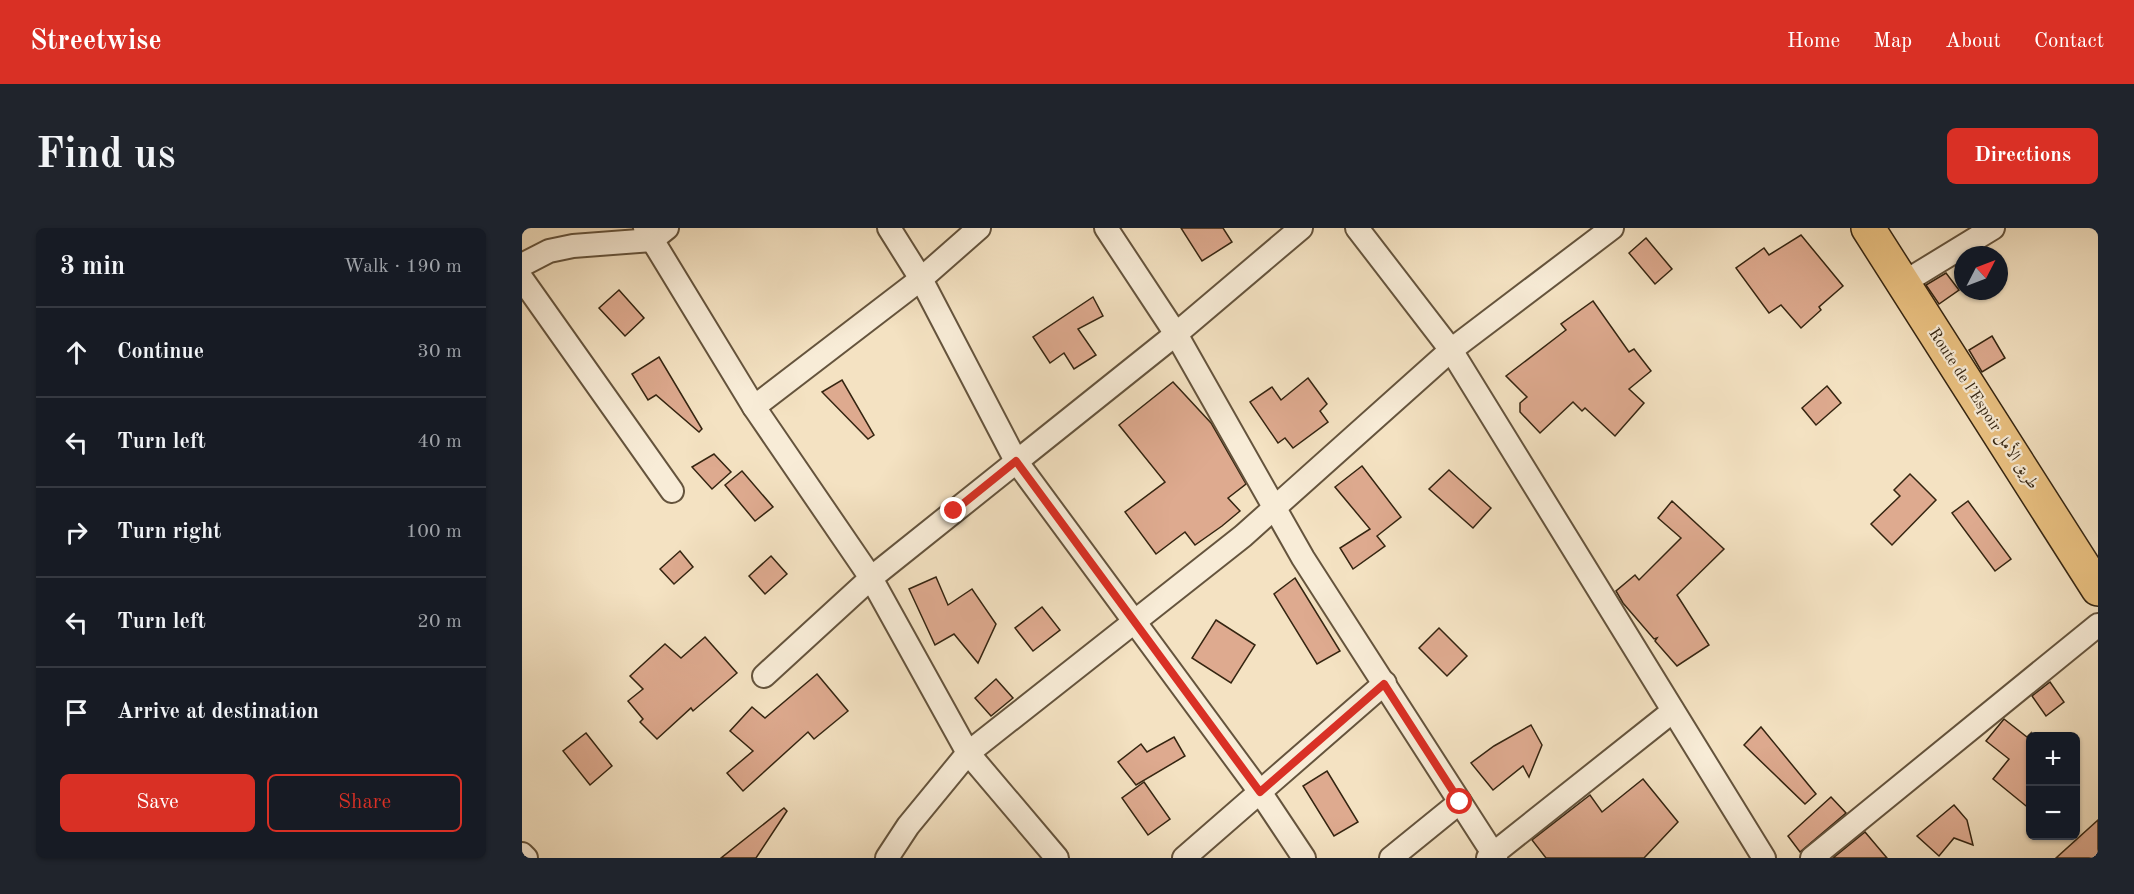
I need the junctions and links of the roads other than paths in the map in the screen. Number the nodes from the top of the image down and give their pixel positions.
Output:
1 (889, 228) edge
2 (979, 228) edge
3 (1106, 228) edge
4 (1301, 228) edge
5 (1358, 228) edge
6 (1868, 228) edge
7 (1993, 228) edge
8 (654, 232) edge
9 (1599, 232) edge
10 (522, 265) edge
11 (522, 279) edge
12 (921, 279) junction
13 (1902, 283) junction
14 (1176, 334) junction
15 (1451, 351) junction
16 (754, 406) junction
17 (1016, 461) junction
18 (672, 491) dead end
19 (1275, 508) junction
20 (871, 578) junction
21 (2098, 589) edge
22 (1135, 623) junction
23 (2098, 625) edge
24 (764, 676) dead end
25 (1384, 684) junction
26 (1673, 711) junction
27 (968, 753) junction
28 (1260, 792) junction
29 (1460, 802) junction
30 (522, 854) edge
31 (1492, 857) edge
32 (526, 858) edge
33 (887, 858) edge
34 (1057, 858) edge
35 (1184, 858) edge
36 (1304, 858) edge
37 (1391, 858) edge
38 (1764, 858) edge
39 (1812, 858) edge

1 - 12 street
2 - 12 street
3 - 14 street
4 - 14 street
5 - 15 street
6 - 13 highway, Route de l’Espoir طريق الأمل
7 - 13 street
8 - 10 street
8 - 16 street
9 - 15 street
11 - 18 street
12 - 16 street
12 - 17 street
13 - 21 highway, Route de l’Espoir طريق الأمل
14 - 17 street
14 - 19 street
15 - 19 street
15 - 26 street
16 - 20 street
17 - 20 street
17 - 22 street
19 - 22 street
19 - 25 street
20 - 24 street
20 - 27 street
22 - 27 street
22 - 28 street
23 - 39 street
25 - 28 street
25 - 29 street
26 - 31 street
26 - 38 street
27 - 33 street
27 - 34 street
28 - 35 street
28 - 36 street
29 - 31 street
29 - 37 street
30 - 32 street

